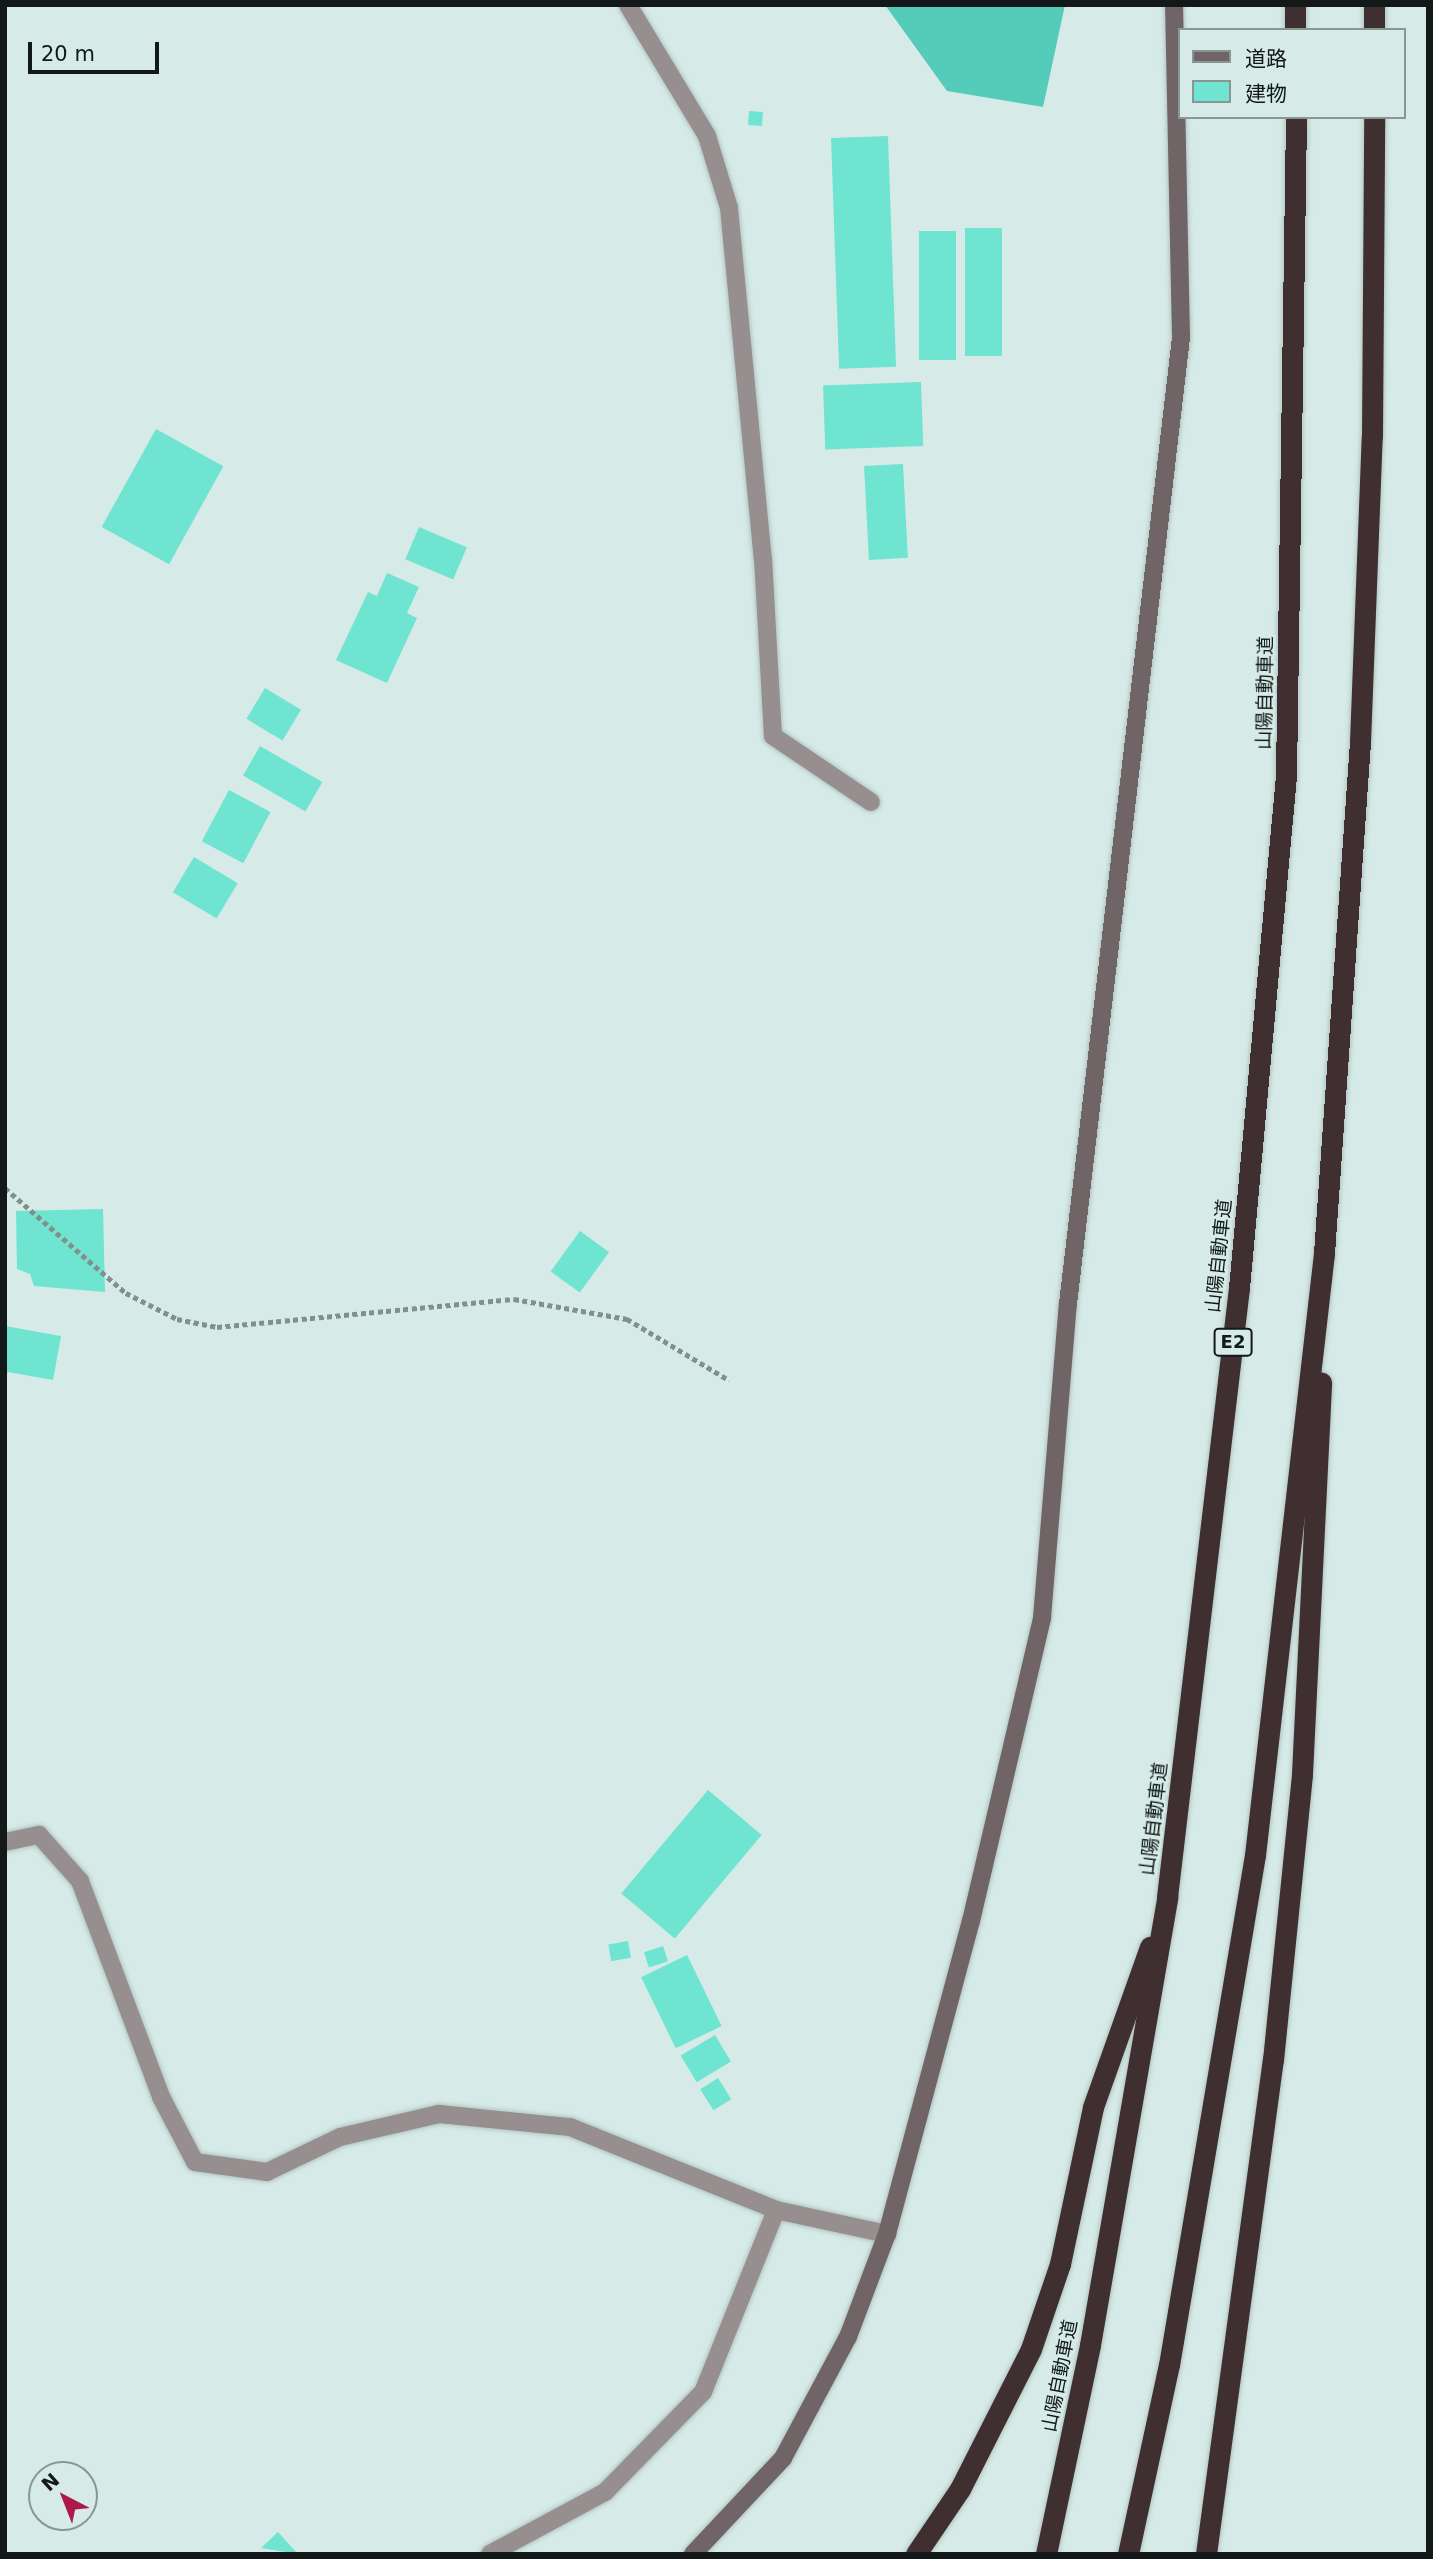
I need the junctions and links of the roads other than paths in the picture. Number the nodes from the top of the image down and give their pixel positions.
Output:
1 (628, 5) edge
2 (1174, 5) edge
3 (1295, 5) edge
4 (1374, 5) edge
5 (1295, 28) edge
6 (1374, 28) edge
7 (1296, 119) edge
8 (1374, 119) edge
9 (872, 802) dead end
10 (1324, 1254) junction
11 (5, 1842) edge
12 (1167, 1897) junction
13 (776, 2210) junction
14 (887, 2234) junction
15 (490, 2554) edge
16 (693, 2554) edge
17 (916, 2554) edge
18 (1046, 2554) edge
19 (1128, 2554) edge
20 (1206, 2554) edge

1 - 9 street
2 - 14 street
3 - 5 highway
4 - 6 highway
7 - 12 highway, 山陽自動車道 / E2
8 - 10 highway
10 - 19 highway
10 - 20 highway
11 - 13 street
12 - 17 highway
12 - 18 highway, 山陽自動車道 / E2
13 - 14 street
13 - 15 street
14 - 16 street

